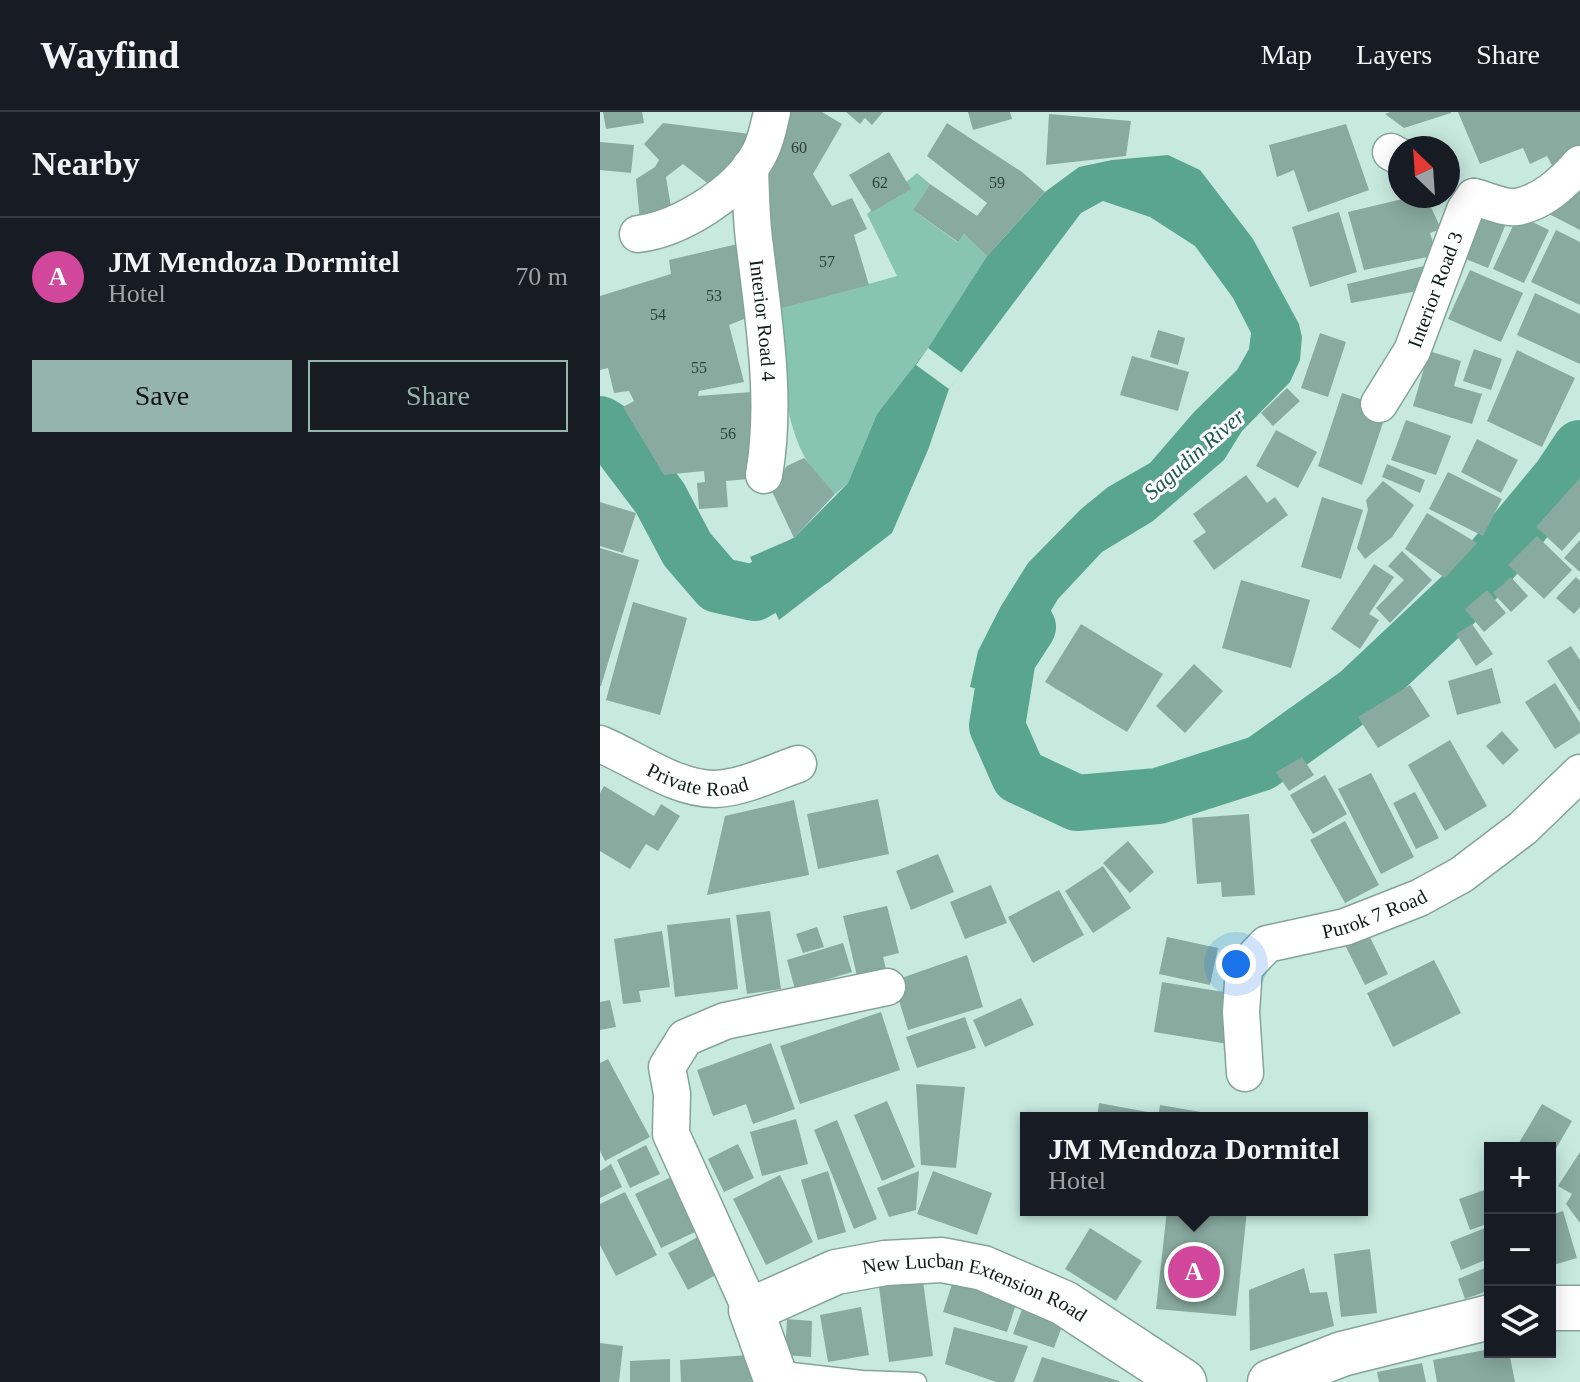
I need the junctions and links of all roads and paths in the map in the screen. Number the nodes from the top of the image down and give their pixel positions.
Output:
1 (772, 112) edge
2 (1580, 164) edge
3 (750, 167) junction
4 (1461, 188) edge
5 (638, 234) dead end
6 (1379, 404) dead end
7 (764, 475) dead end
8 (600, 744) edge
9 (798, 764) dead end
10 (1580, 773) edge
11 (887, 987) dead end
12 (1245, 1073) dead end
13 (1556, 1308) edge
14 (1580, 1308) edge
15 (751, 1310) junction
16 (1484, 1318) edge
17 (776, 1376) edge
18 (917, 1382) edge
19 (1184, 1382) edge
20 (1270, 1382) edge

1 - 3 street, Interior Road 4
2 - 4 street, Interior Road 3
3 - 5 street, Interior Road 4
3 - 7 street, Interior Road 4
4 - 6 street, Interior Road 3
8 - 9 street, Private Road
10 - 12 street, Purok 7 Road
11 - 15 street
13 - 14 street
15 - 17 street
15 - 19 street, New Lucban Extension Road
16 - 20 street
17 - 18 lane

